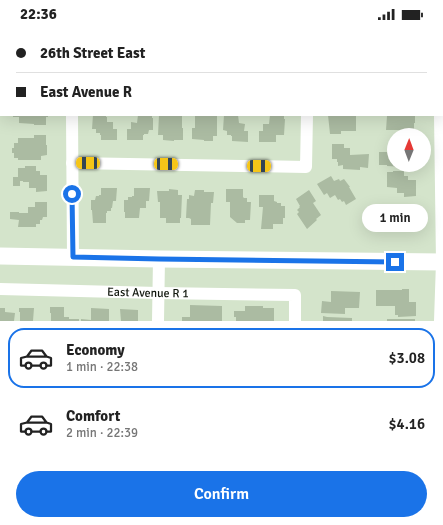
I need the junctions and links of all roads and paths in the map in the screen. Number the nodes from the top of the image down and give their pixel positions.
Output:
1 (72, 116) edge
2 (307, 116) edge
3 (440, 116) edge
4 (72, 163) junction
5 (0, 256) edge
6 (73, 257) junction
7 (159, 259) junction
8 (442, 262) edge
9 (0, 289) edge
10 (158, 293) junction
11 (158, 321) edge
12 (295, 321) edge
13 (440, 321) edge

1 - 4 street
2 - 4 street
3 - 8 street
4 - 6 street
5 - 6 main road
6 - 7 main road
7 - 8 main road
7 - 10 street
8 - 13 street
9 - 10 street, East Avenue R 1
10 - 11 street
10 - 12 street, East Avenue R 1

